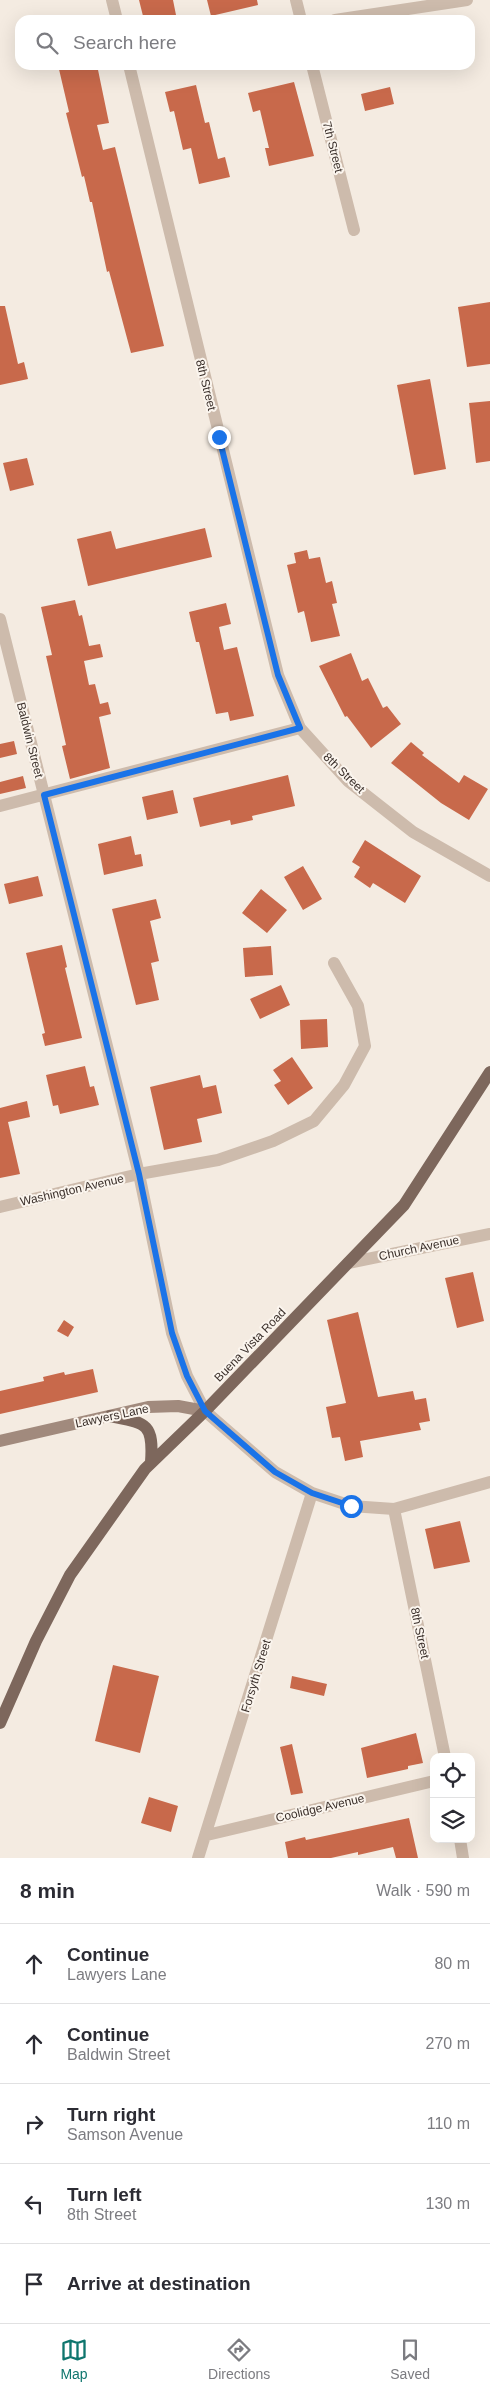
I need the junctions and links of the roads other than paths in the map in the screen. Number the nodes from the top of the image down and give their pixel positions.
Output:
1 (112, 0) edge
2 (296, 0) edge
3 (467, 0) edge
4 (116, 15) edge
5 (300, 15) edge
6 (368, 15) edge
7 (130, 70) edge
8 (313, 70) edge
9 (354, 230) dead end
10 (0, 619) edge
11 (300, 728) junction
12 (44, 795) junction
13 (0, 806) edge
14 (490, 876) edge
15 (334, 963) dead end
16 (490, 1072) edge
17 (139, 1174) junction
18 (0, 1206) edge
19 (490, 1234) edge
20 (348, 1263) junction
21 (205, 1411) junction
22 (110, 1416) junction
23 (0, 1441) edge
24 (151, 1462) junction
25 (490, 1482) edge
26 (312, 1493) junction
27 (394, 1509) junction
28 (0, 1723) edge
29 (444, 1753) edge
30 (430, 1783) edge
31 (207, 1835) junction
32 (461, 1843) edge
33 (198, 1858) edge
34 (464, 1858) edge

1 - 4 street
2 - 5 street
3 - 6 street
7 - 11 street, 8th Street
8 - 9 street, 7th Street
10 - 12 street, Baldwin Street
11 - 12 street
11 - 14 street, 8th Street
12 - 13 street
12 - 17 street, Baldwin Street
15 - 17 street, Washington Avenue
16 - 20 main road, Buena Vista Road
17 - 18 street, Washington Avenue
17 - 21 street, Baldwin Street
19 - 20 street, Church Avenue
20 - 21 main road, Buena Vista Road
21 - 22 street, Lawyers Lane
21 - 24 main road, Buena Vista Road
21 - 26 street
22 - 23 street, Lawyers Lane
22 - 24 main road
24 - 28 main road, Buena Vista Road
25 - 27 street
26 - 27 street
26 - 31 street, Forsyth Street
27 - 29 street, 8th Street
30 - 31 street, Coolidge Avenue
31 - 33 street, Forsyth Street
32 - 34 street

